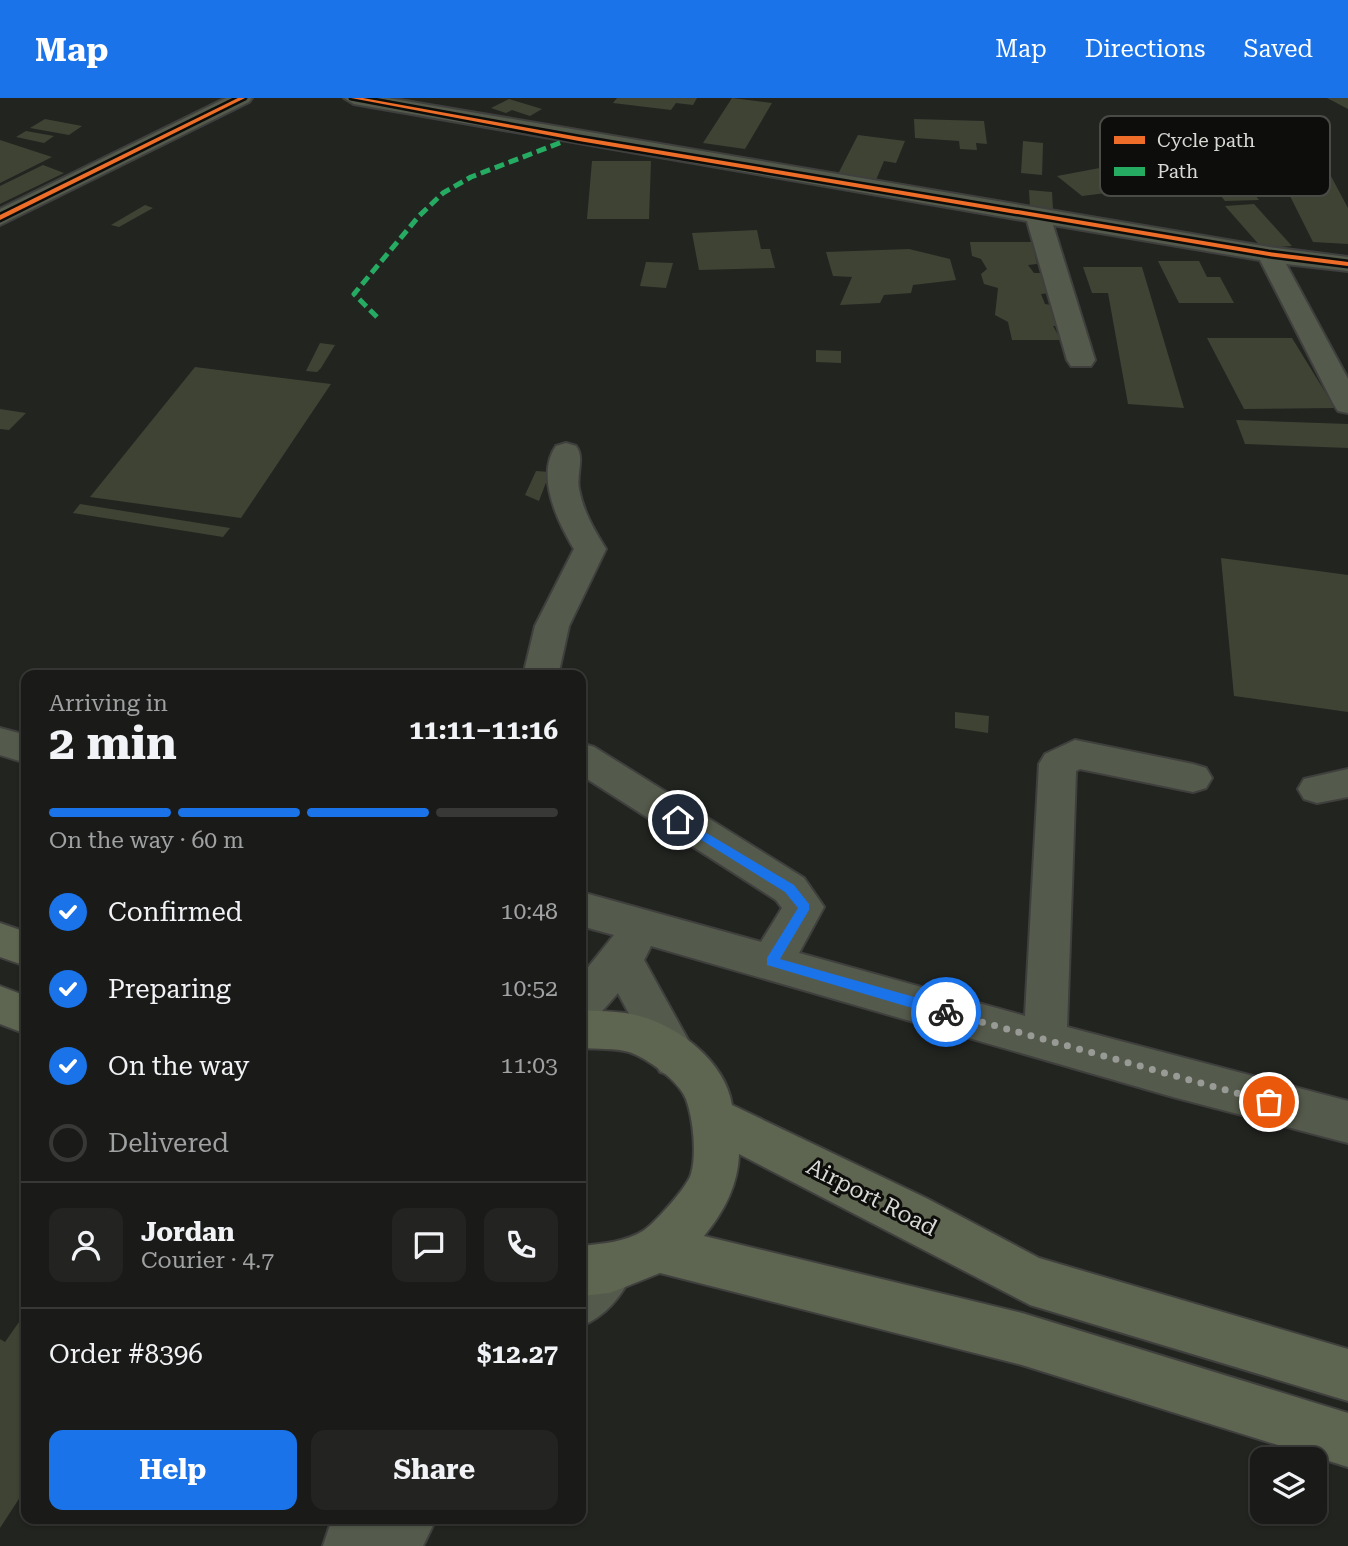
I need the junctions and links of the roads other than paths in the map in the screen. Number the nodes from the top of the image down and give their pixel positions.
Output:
1 (242, 98) edge
2 (354, 98) edge
3 (1037, 213) junction
4 (0, 218) edge
5 (1269, 254) junction
6 (1348, 264) edge
7 (1081, 360) dead end
8 (1348, 405) edge
9 (566, 452) dead end
10 (540, 670) edge
11 (0, 741) edge
12 (21, 747) edge
13 (586, 760) edge
14 (1193, 778) dead end
15 (586, 912) edge
16 (0, 940) edge
17 (632, 944) junction
18 (21, 947) edge
19 (772, 962) junction
20 (586, 1000) edge
21 (0, 1005) edge
22 (21, 1013) edge
23 (586, 1029) edge
24 (1045, 1041) junction
25 (676, 1058) junction
26 (713, 1118) junction
27 (1348, 1122) edge
28 (660, 1249) junction
29 (591, 1280) edge
30 (1348, 1375) edge
31 (1348, 1440) edge

1 - 4 street
2 - 3 street
3 - 5 street
3 - 7 street
5 - 6 street
5 - 8 street
9 - 10 street
11 - 12 street
13 - 19 street
14 - 24 street
15 - 17 street
16 - 18 main road
17 - 19 street
17 - 20 street
17 - 25 street
19 - 24 street
21 - 22 main road
23 - 25 main road
24 - 27 street
25 - 26 main road
26 - 28 main road
26 - 30 main road, Airport Road
28 - 29 main road
28 - 31 main road

